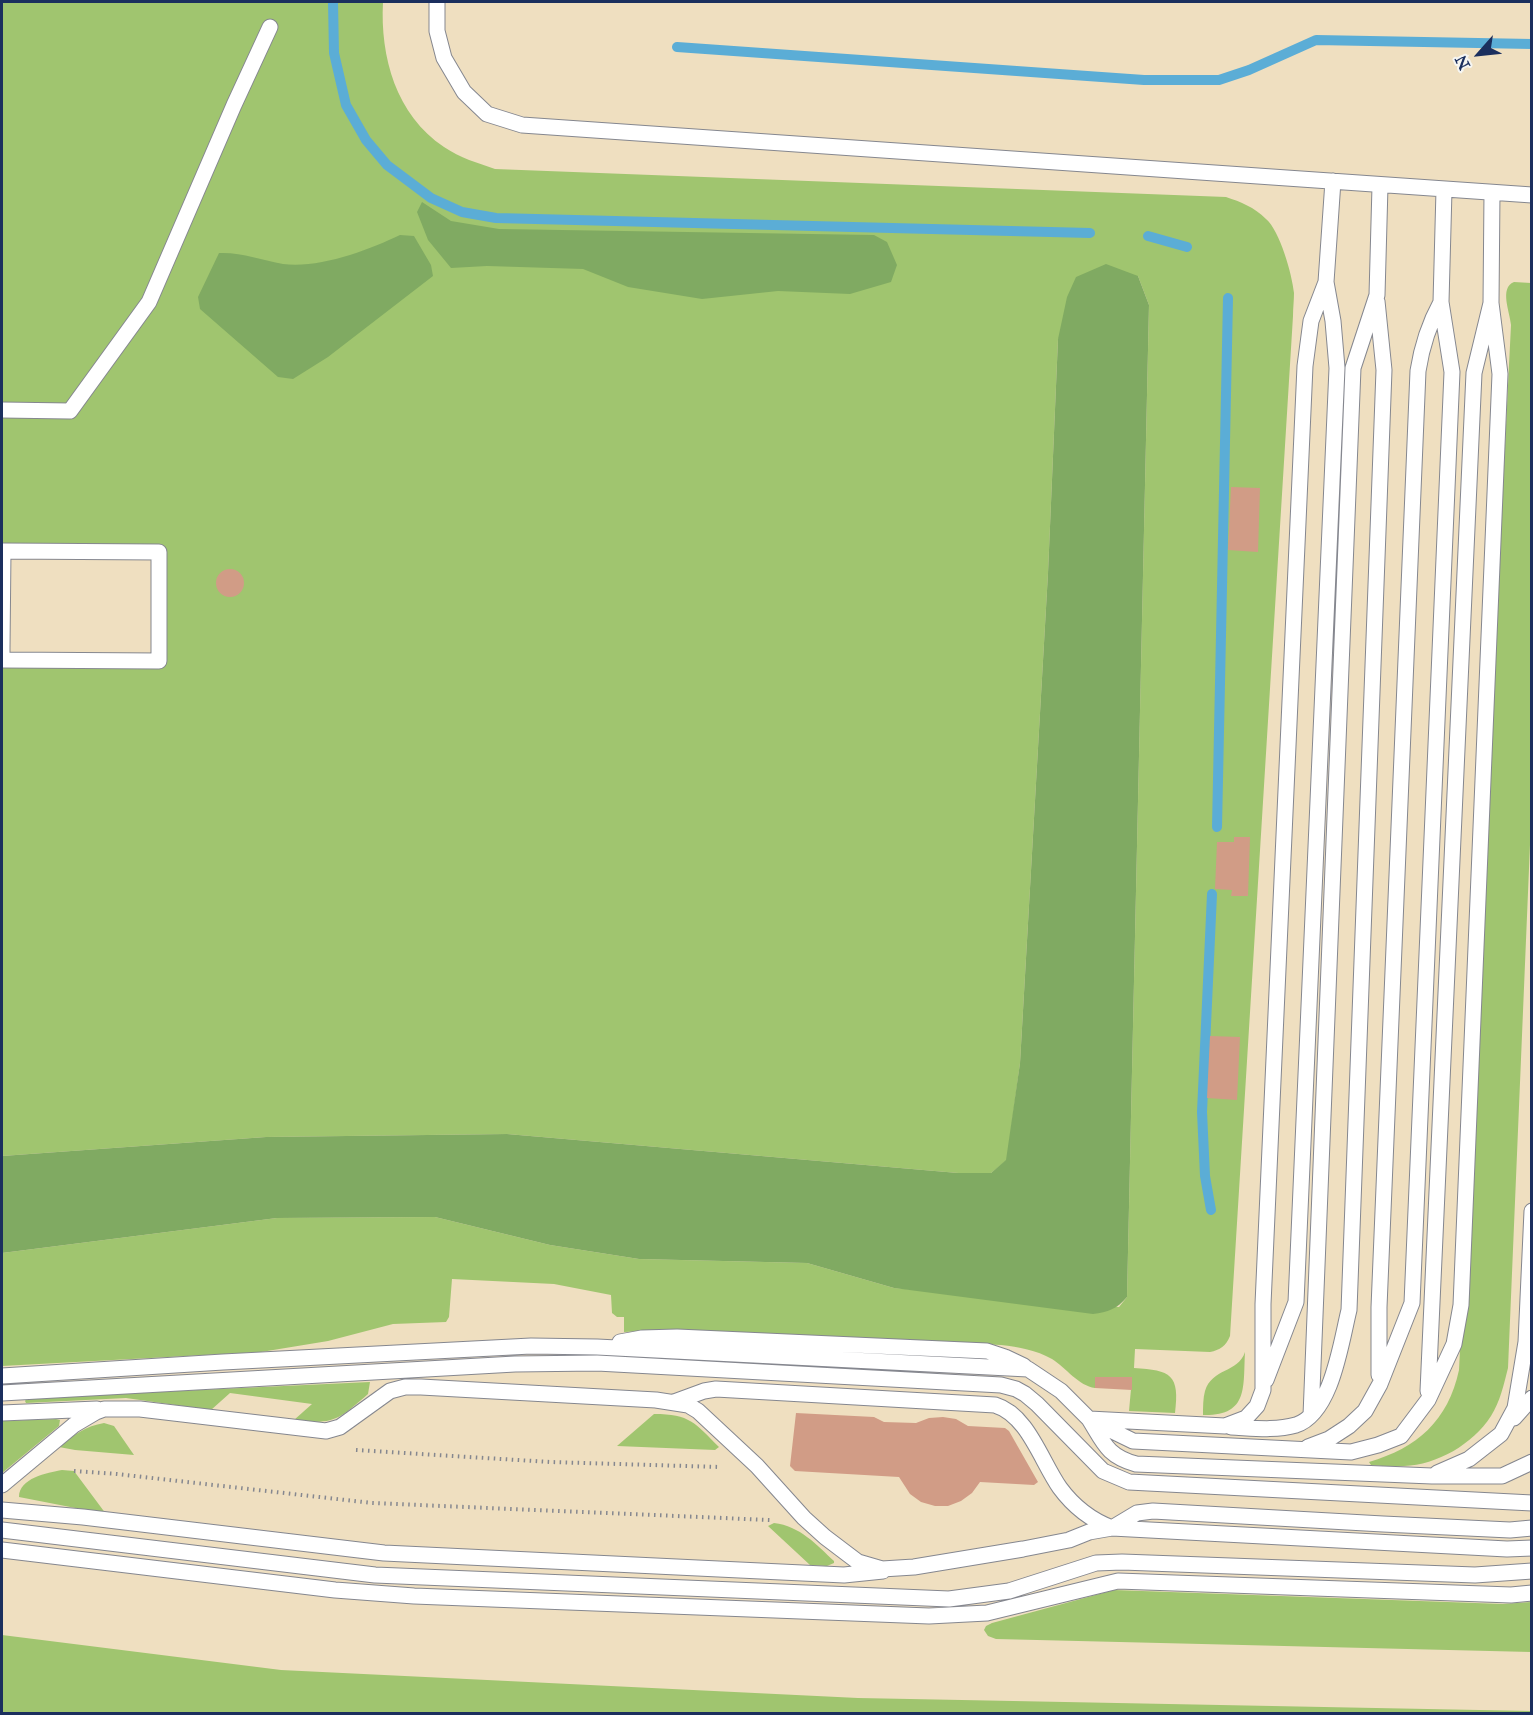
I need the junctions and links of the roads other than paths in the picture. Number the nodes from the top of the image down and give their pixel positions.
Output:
1 (437, 2) edge
2 (270, 27) dead end
3 (1333, 181) junction
4 (1380, 186) junction
5 (1444, 190) junction
6 (1492, 193) junction
7 (1532, 195) edge
8 (1326, 282) junction
9 (1377, 295) junction
10 (1441, 302) junction
11 (1491, 303) junction
12 (2, 410) edge
13 (2, 648) edge
14 (1532, 1211) edge
15 (2, 1376) edge
16 (1380, 1384) junction
17 (1263, 1390) junction
18 (2, 1393) edge
19 (1532, 1398) edge
20 (1428, 1400) junction
21 (674, 1402) junction
22 (104, 1409) junction
23 (2, 1413) edge
24 (1311, 1415) junction
25 (1089, 1419) junction
26 (1225, 1426) junction
27 (1501, 1434) junction
28 (1293, 1450) junction
29 (1532, 1462) edge
30 (1432, 1476) junction
31 (1502, 1476) junction
32 (1532, 1476) edge
33 (2, 1485) edge
34 (1532, 1503) edge
35 (2, 1510) edge
36 (1112, 1528) junction
37 (1532, 1528) edge
38 (2, 1530) edge
39 (1532, 1548) edge
40 (2, 1550) edge
41 (896, 1569) junction
42 (1532, 1571) edge
43 (1532, 1593) edge

1 - 3 lane
2 - 12 lane
3 - 4 lane
3 - 8 lane
4 - 5 lane
4 - 9 lane
5 - 6 lane
5 - 10 lane
6 - 7 lane
6 - 11 lane
8 - 17 lane
8 - 17 lane
9 - 24 lane
9 - 24 lane
10 - 16 lane
10 - 16 lane
11 - 20 lane
11 - 20 lane
13 - 13 lane
14 - 27 lane
15 - 25 lane
16 - 28 lane
17 - 26 lane
18 - 34 lane
19 - 27 lane
20 - 28 lane
21 - 22 lane
21 - 36 lane
21 - 41 lane
22 - 23 lane
22 - 33 lane
24 - 26 lane
25 - 26 lane
25 - 28 lane
25 - 30 lane
27 - 30 lane
29 - 31 lane
30 - 31 lane
31 - 32 lane
35 - 41 lane
36 - 37 lane
36 - 39 lane
36 - 41 lane
38 - 42 lane
40 - 43 lane

